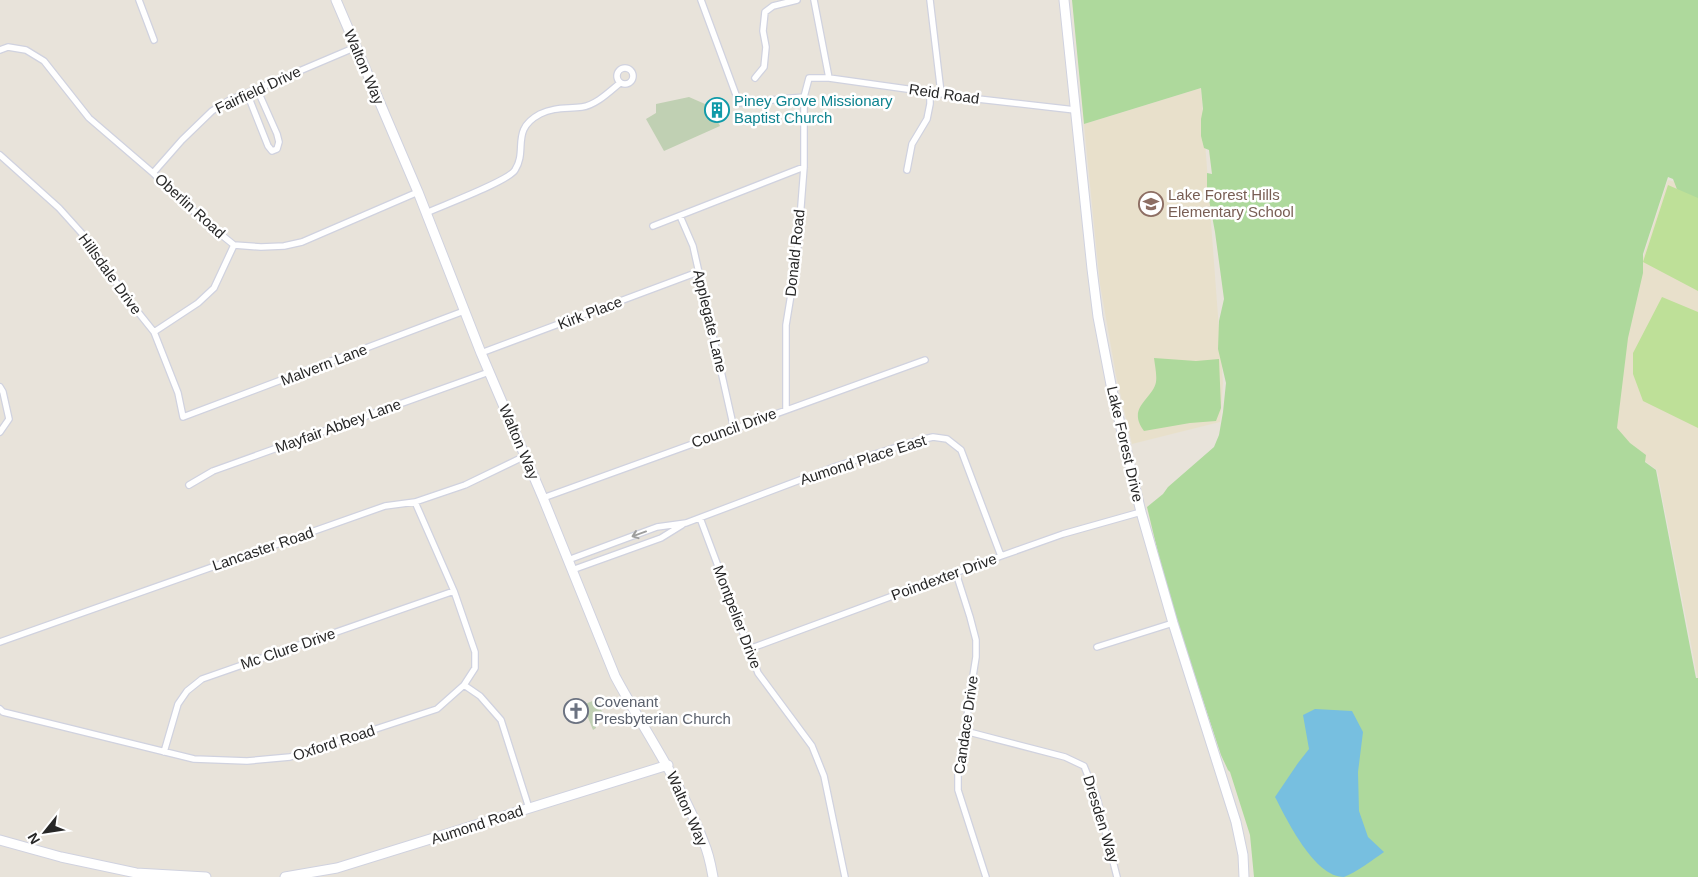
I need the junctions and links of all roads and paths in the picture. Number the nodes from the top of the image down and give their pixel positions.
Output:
1 (139, 0) edge
2 (336, 0) edge
3 (701, 0) edge
4 (797, 0) edge
5 (814, 0) edge
6 (930, 0) edge
7 (1064, 0) edge
8 (154, 40) dead end
9 (356, 48) junction
10 (0, 50) edge
11 (755, 78) dead end
12 (829, 78) junction
13 (620, 83) dead end
14 (257, 88) junction
15 (930, 91) junction
16 (247, 93) junction
17 (942, 93) junction
18 (804, 97) junction
19 (1075, 110) junction
20 (0, 155) edge
21 (804, 167) junction
22 (908, 170) dead end
23 (153, 173) junction
24 (418, 192) junction
25 (426, 213) junction
26 (680, 216) junction
27 (652, 226) dead end
28 (234, 245) junction
29 (698, 272) junction
30 (464, 311) junction
31 (154, 332) junction
32 (481, 353) junction
33 (925, 360) dead end
34 (489, 372) junction
35 (0, 387) edge
36 (786, 409) junction
37 (183, 417) joint
38 (734, 429) junction
39 (0, 432) edge
40 (525, 456) junction
41 (188, 485) dead end
42 (543, 498) junction
43 (415, 502) junction
44 (1141, 512) junction
45 (700, 518) junction
46 (686, 523) junction
47 (1000, 556) junction
48 (568, 560) junction
49 (572, 570) junction
50 (956, 573) junction
51 (454, 591) junction
52 (1173, 623) junction
53 (0, 642) edge
54 (1097, 647) dead end
55 (749, 649) junction
56 (464, 686) junction
57 (1, 711) edge
58 (965, 731) junction
59 (164, 752) junction
60 (668, 765) junction
61 (529, 808) junction
62 (0, 840) edge
63 (135, 875) edge
64 (206, 877) edge
65 (285, 877) edge
66 (713, 877) edge
67 (845, 877) edge
68 (986, 877) edge
69 (1117, 877) edge
70 (1244, 877) edge

1 - 8 street
2 - 9 street, Walton Way
3 - 18 street
4 - 11 street
5 - 12 street
6 - 17 street
7 - 19 street, Lake Forest Drive
9 - 14 street, Fairfield Drive
9 - 24 street, Walton Way
10 - 23 street, Oberlin Road
12 - 15 street, Reid Road
12 - 18 street, Reid Road
13 - 25 street
14 - 16 street, Fairfield Drive
14 - 16 street
15 - 17 street, Reid Road
15 - 22 street
16 - 23 street, Fairfield Drive
17 - 19 street, Reid Road
18 - 21 street, Donald Road
19 - 44 street, Lake Forest Drive
20 - 31 street, Hillsdale Drive
21 - 26 street
21 - 36 street, Donald Road
23 - 28 street, Oberlin Road
24 - 25 street, Walton Way
24 - 28 street, Oberlin Road
25 - 30 street, Walton Way
26 - 27 street
26 - 29 street, Applegate Lane
28 - 31 street
29 - 32 street, Kirk Place
29 - 38 street, Applegate Lane
30 - 32 street, Walton Way
30 - 37 street, Malvern Lane
31 - 37 street, Hillsdale Drive
32 - 34 street, Walton Way
33 - 36 street, Council Drive
34 - 40 street, Walton Way
34 - 41 street, Mayfair Abbey Lane
35 - 39 street
36 - 38 street, Council Drive
38 - 42 street, Council Drive
40 - 42 street, Walton Way
40 - 43 street, Lancaster Road
42 - 48 street, Walton Way
43 - 51 street, Oxford Road
43 - 53 street, Lancaster Road
44 - 47 street, Poindexter Drive
44 - 52 street, Lake Forest Drive
45 - 46 street, Aumond Place East
45 - 47 street, Aumond Place East
45 - 55 street, Montpelier Drive
46 -> 48 street, Aumond Place East
46 - 49 street, Aumond Place East
47 - 50 street, Poindexter Drive
48 - 49 street, Walton Way
49 - 60 street, Walton Way
50 - 55 street, Poindexter Drive
50 - 58 street, Candace Drive
51 - 56 street, Oxford Road
51 - 59 street, Mc Clure Drive
52 - 54 street
52 - 70 street, Lake Forest Drive
55 - 67 street, Montpelier Drive
56 - 59 street, Oxford Road
56 - 61 street
57 - 59 street, Oxford Road
58 - 68 street, Candace Drive
58 - 69 street, Dresden Way
60 - 61 street, Aumond Road
60 - 66 street, Walton Way
61 - 65 street, Aumond Road
62 - 63 street
63 - 64 street

